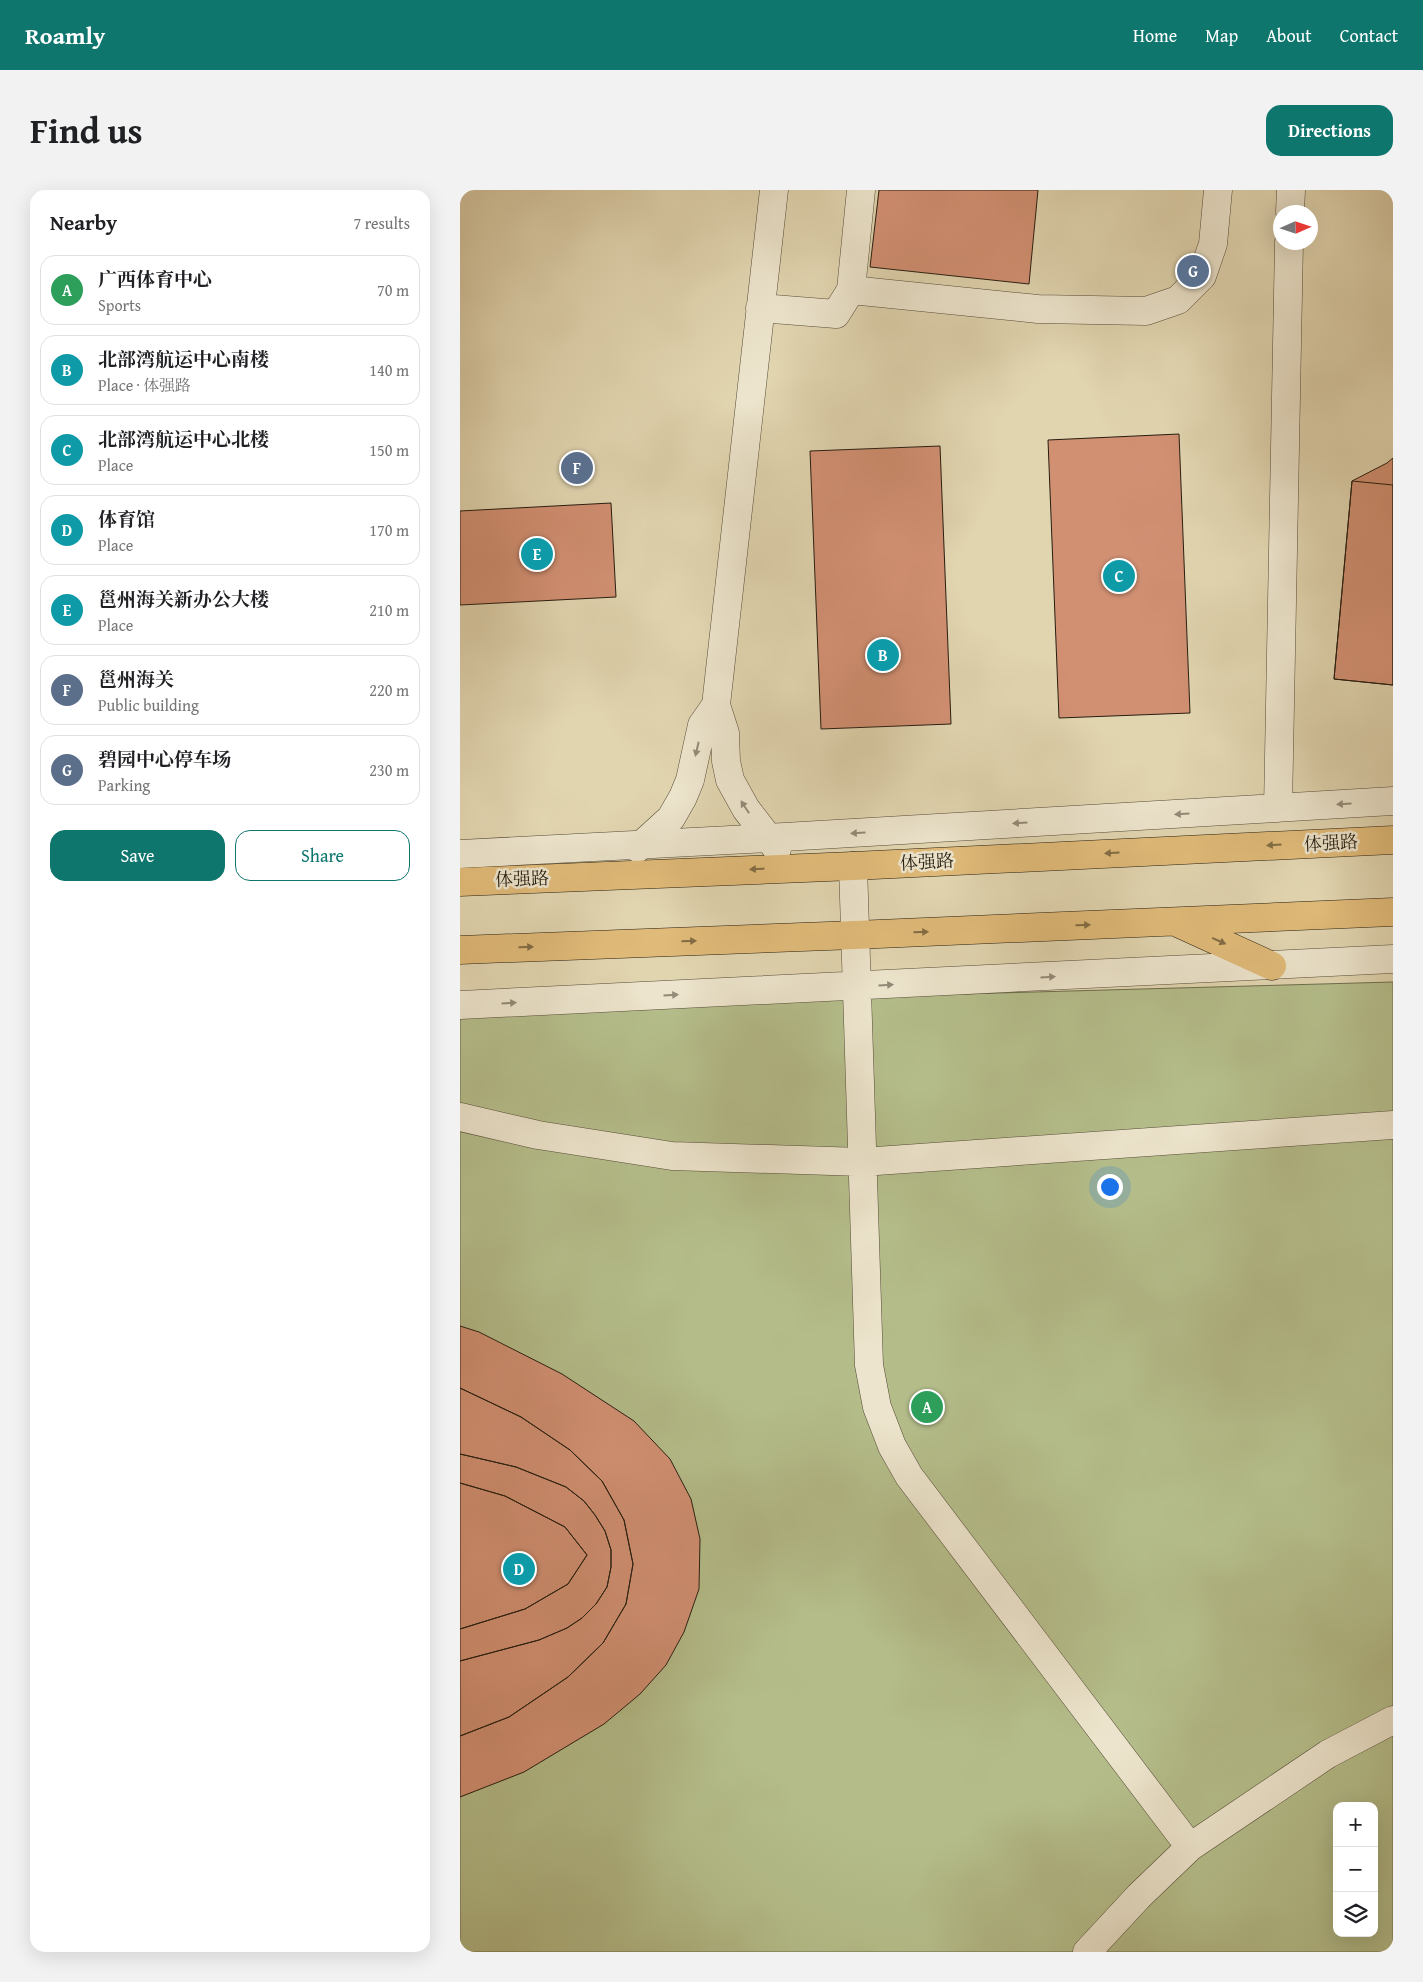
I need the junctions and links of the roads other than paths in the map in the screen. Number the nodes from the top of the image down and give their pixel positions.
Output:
1 (774, 190) edge
2 (861, 190) edge
3 (1218, 190) edge
4 (1290, 190) edge
5 (1290, 205) edge
6 (1290, 250) edge
7 (851, 290) junction
8 (760, 308) junction
9 (716, 705) junction
10 (1393, 801) edge
11 (1278, 808) junction
12 (767, 838) junction
13 (1393, 840) edge
14 (642, 844) junction
15 (460, 854) edge
16 (853, 866) junction
17 (802, 867) junction
18 (595, 876) junction
19 (460, 882) edge
20 (1393, 912) edge
21 (1174, 921) junction
22 (855, 935) junction
23 (460, 950) edge
24 (1393, 959) edge
25 (1272, 966) junction
26 (856, 986) junction
27 (460, 1005) edge
28 (460, 1118) edge
29 (1393, 1126) edge
30 (862, 1162) junction
31 (1393, 1720) edge
32 (1190, 1847) junction
33 (1087, 1952) edge

1 - 8 street
2 - 7 street
3 - 7 street
4 - 5 street
6 - 11 street
7 - 8 street
8 - 9 street
12 -> 9 street
9 -> 14 street
10 -> 11 street
11 -> 12 street
12 - 14 street
12 - 17 street
13 -> 16 main road, 体强路
14 - 15 street
14 - 18 street
16 - 17 main road, 体强路
16 - 22 street
17 -> 18 main road, 体强路
18 - 19 main road, 体强路
20 - 21 main road
22 -> 21 main road
21 -> 25 main road
23 -> 22 main road
22 - 26 street
24 - 25 street
26 -> 25 street
27 -> 26 street
26 - 30 street
28 - 30 street
29 - 30 street
30 - 32 street
31 - 32 street
32 - 33 street

